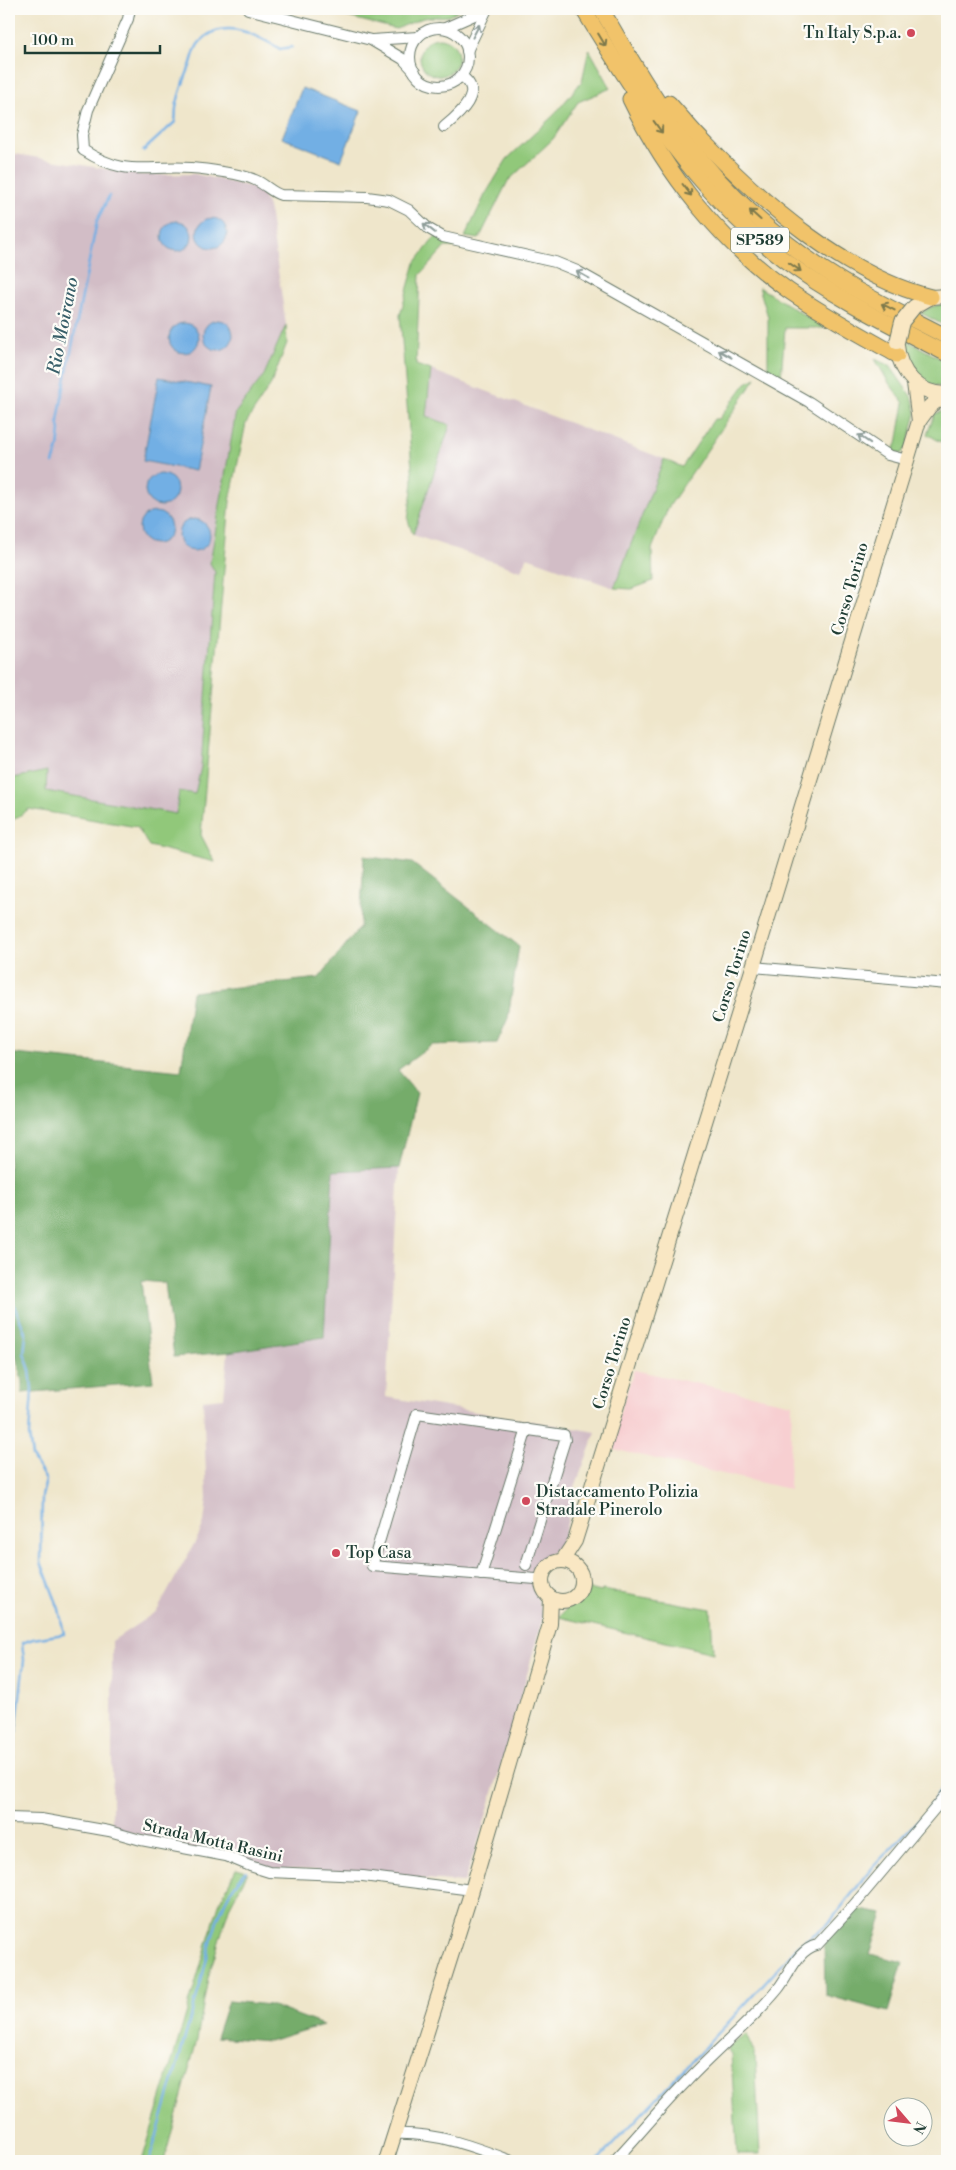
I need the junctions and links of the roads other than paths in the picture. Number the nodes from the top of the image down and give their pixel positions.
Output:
1 (138, 9) edge
2 (248, 9) edge
3 (583, 9) edge
4 (601, 9) edge
5 (486, 10) edge
6 (129, 14) edge
7 (445, 28) junction
8 (418, 37) junction
9 (371, 40) junction
10 (468, 51) junction
11 (638, 70) junction
12 (415, 72) junction
13 (621, 72) junction
14 (460, 76) junction
15 (444, 127) dead end
16 (941, 295) edge
17 (947, 337) edge
18 (897, 349) junction
19 (947, 354) edge
20 (914, 383) junction
21 (946, 394) edge
22 (919, 420) junction
23 (907, 460) junction
24 (753, 968) junction
25 (947, 984) edge
26 (527, 1429) junction
27 (575, 1541) junction
28 (562, 1560) junction
29 (526, 1565) dead end
30 (577, 1566) junction
31 (481, 1575) junction
32 (542, 1581) junction
33 (558, 1600) junction
34 (947, 1794) edge
35 (9, 1818) edge
36 (472, 1890) junction
37 (394, 2134) junction
38 (386, 2161) edge
39 (512, 2161) edge
40 (614, 2161) edge

1 - 6 street
2 - 9 street
3 -> 13 main road, SP589
4 - 11 main road, SP589
5 - 7 street
10 -> 5 street
23 -> 6 street
7 - 8 street
7 - 10 street
8 - 9 street
8 - 12 street
9 - 12 street
10 - 14 street
11 - 16 main road
17 -> 11 main road, SP589
12 - 14 street
13 -> 18 main road
13 -> 19 main road, SP589
14 - 15 street
16 - 18 main road, bridge
18 - 20 main road
20 - 21 main road
20 - 22 main road
21 - 22 main road
22 - 23 main road, Corso Torino
23 - 24 main road, Corso Torino
24 - 25 street
24 - 27 main road, Corso Torino
26 - 29 street
26 - 31 street
26 - 31 street
27 - 28 main road
27 - 30 main road
28 - 30 main road
28 - 32 main road
30 - 33 main road
31 - 32 street
32 - 33 main road
33 - 36 main road
34 - 40 street
35 - 36 street, Strada Motta Rasini
36 - 37 main road
37 - 38 main road
37 - 39 street

